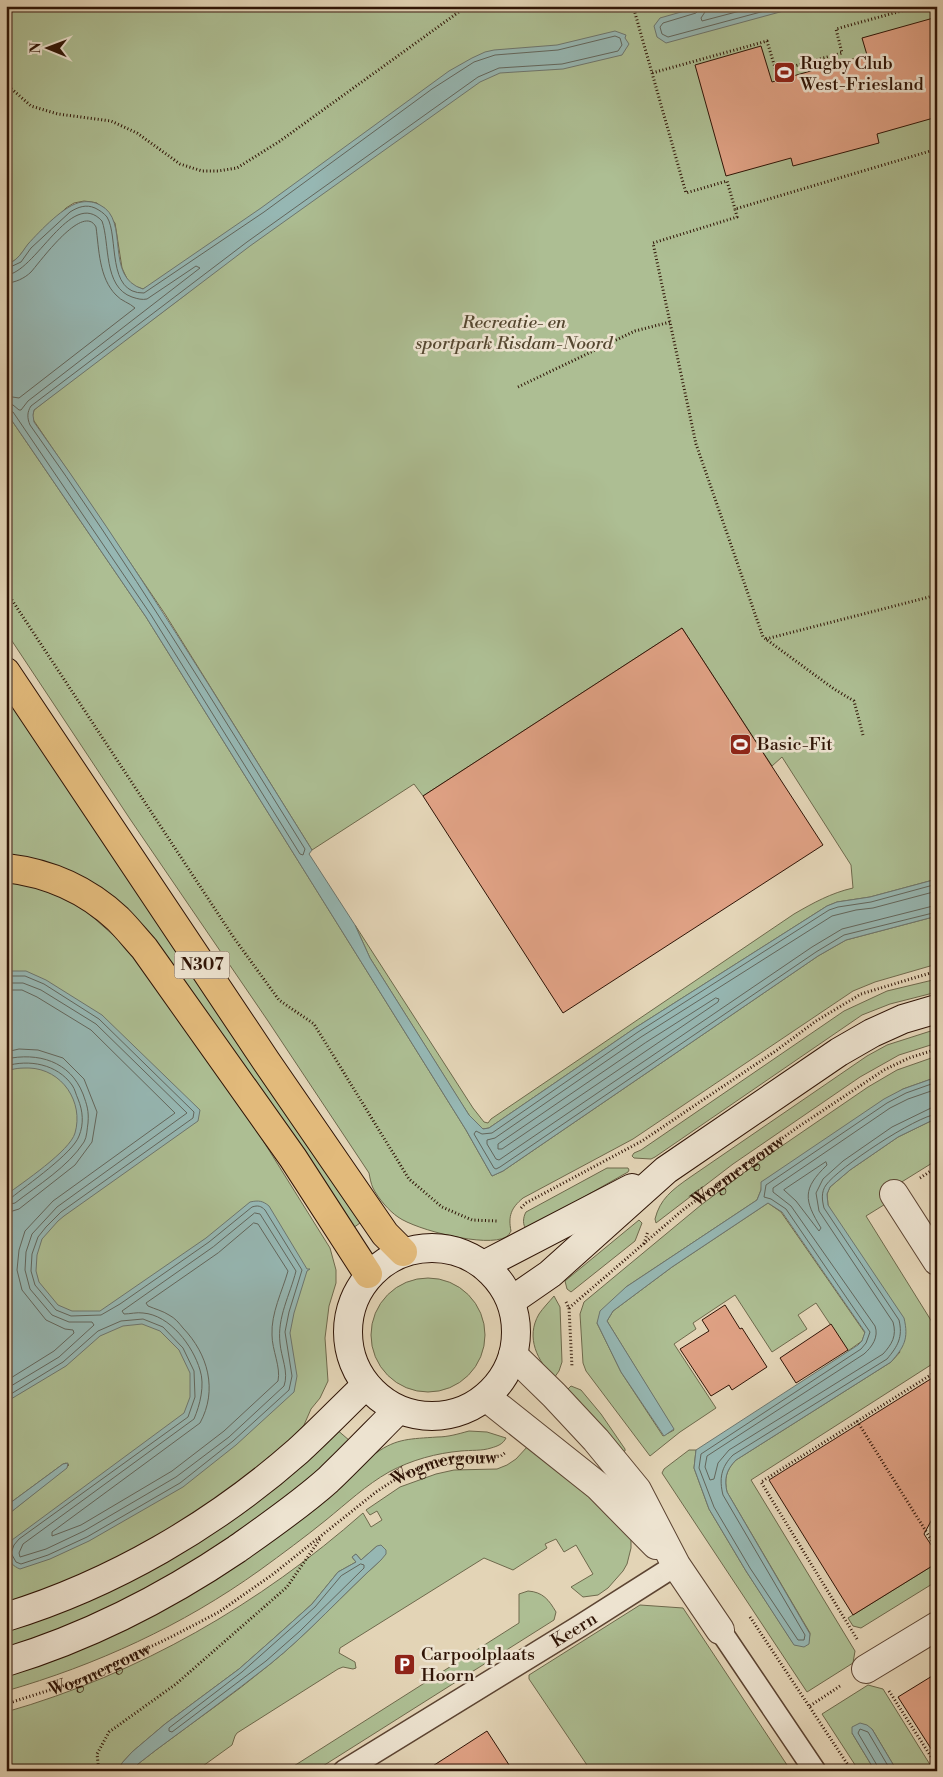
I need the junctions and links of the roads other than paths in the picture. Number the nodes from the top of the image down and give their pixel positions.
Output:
1 (6, 672) edge
2 (6, 868) edge
3 (937, 1009) edge
4 (666, 1170) junction
5 (894, 1194) dead end
6 (403, 1252) junction
7 (937, 1261) edge
8 (484, 1265) junction
9 (368, 1274) junction
10 (511, 1301) junction
11 (513, 1355) junction
12 (366, 1385) junction
13 (486, 1397) junction
14 (398, 1410) junction
15 (676, 1565) junction
16 (6, 1617) edge
17 (937, 1626) edge
18 (720, 1630) joint
19 (6, 1662) edge
20 (870, 1667) road end
21 (344, 1771) edge
22 (815, 1771) edge

1 - 6 highway, N307
2 - 9 highway, N307
3 - 4 street
4 - 8 street
4 - 10 street
5 - 7 street
6 - 8 street
6 - 9 street
8 - 10 street
9 - 12 street
10 - 11 street
11 - 13 street
11 - 15 street
12 - 14 street
12 - 16 street
13 - 14 street
13 - 15 street
14 - 19 street
15 - 18 street
15 - 21 lane, Keern
17 - 20 street
18 - 22 lane

